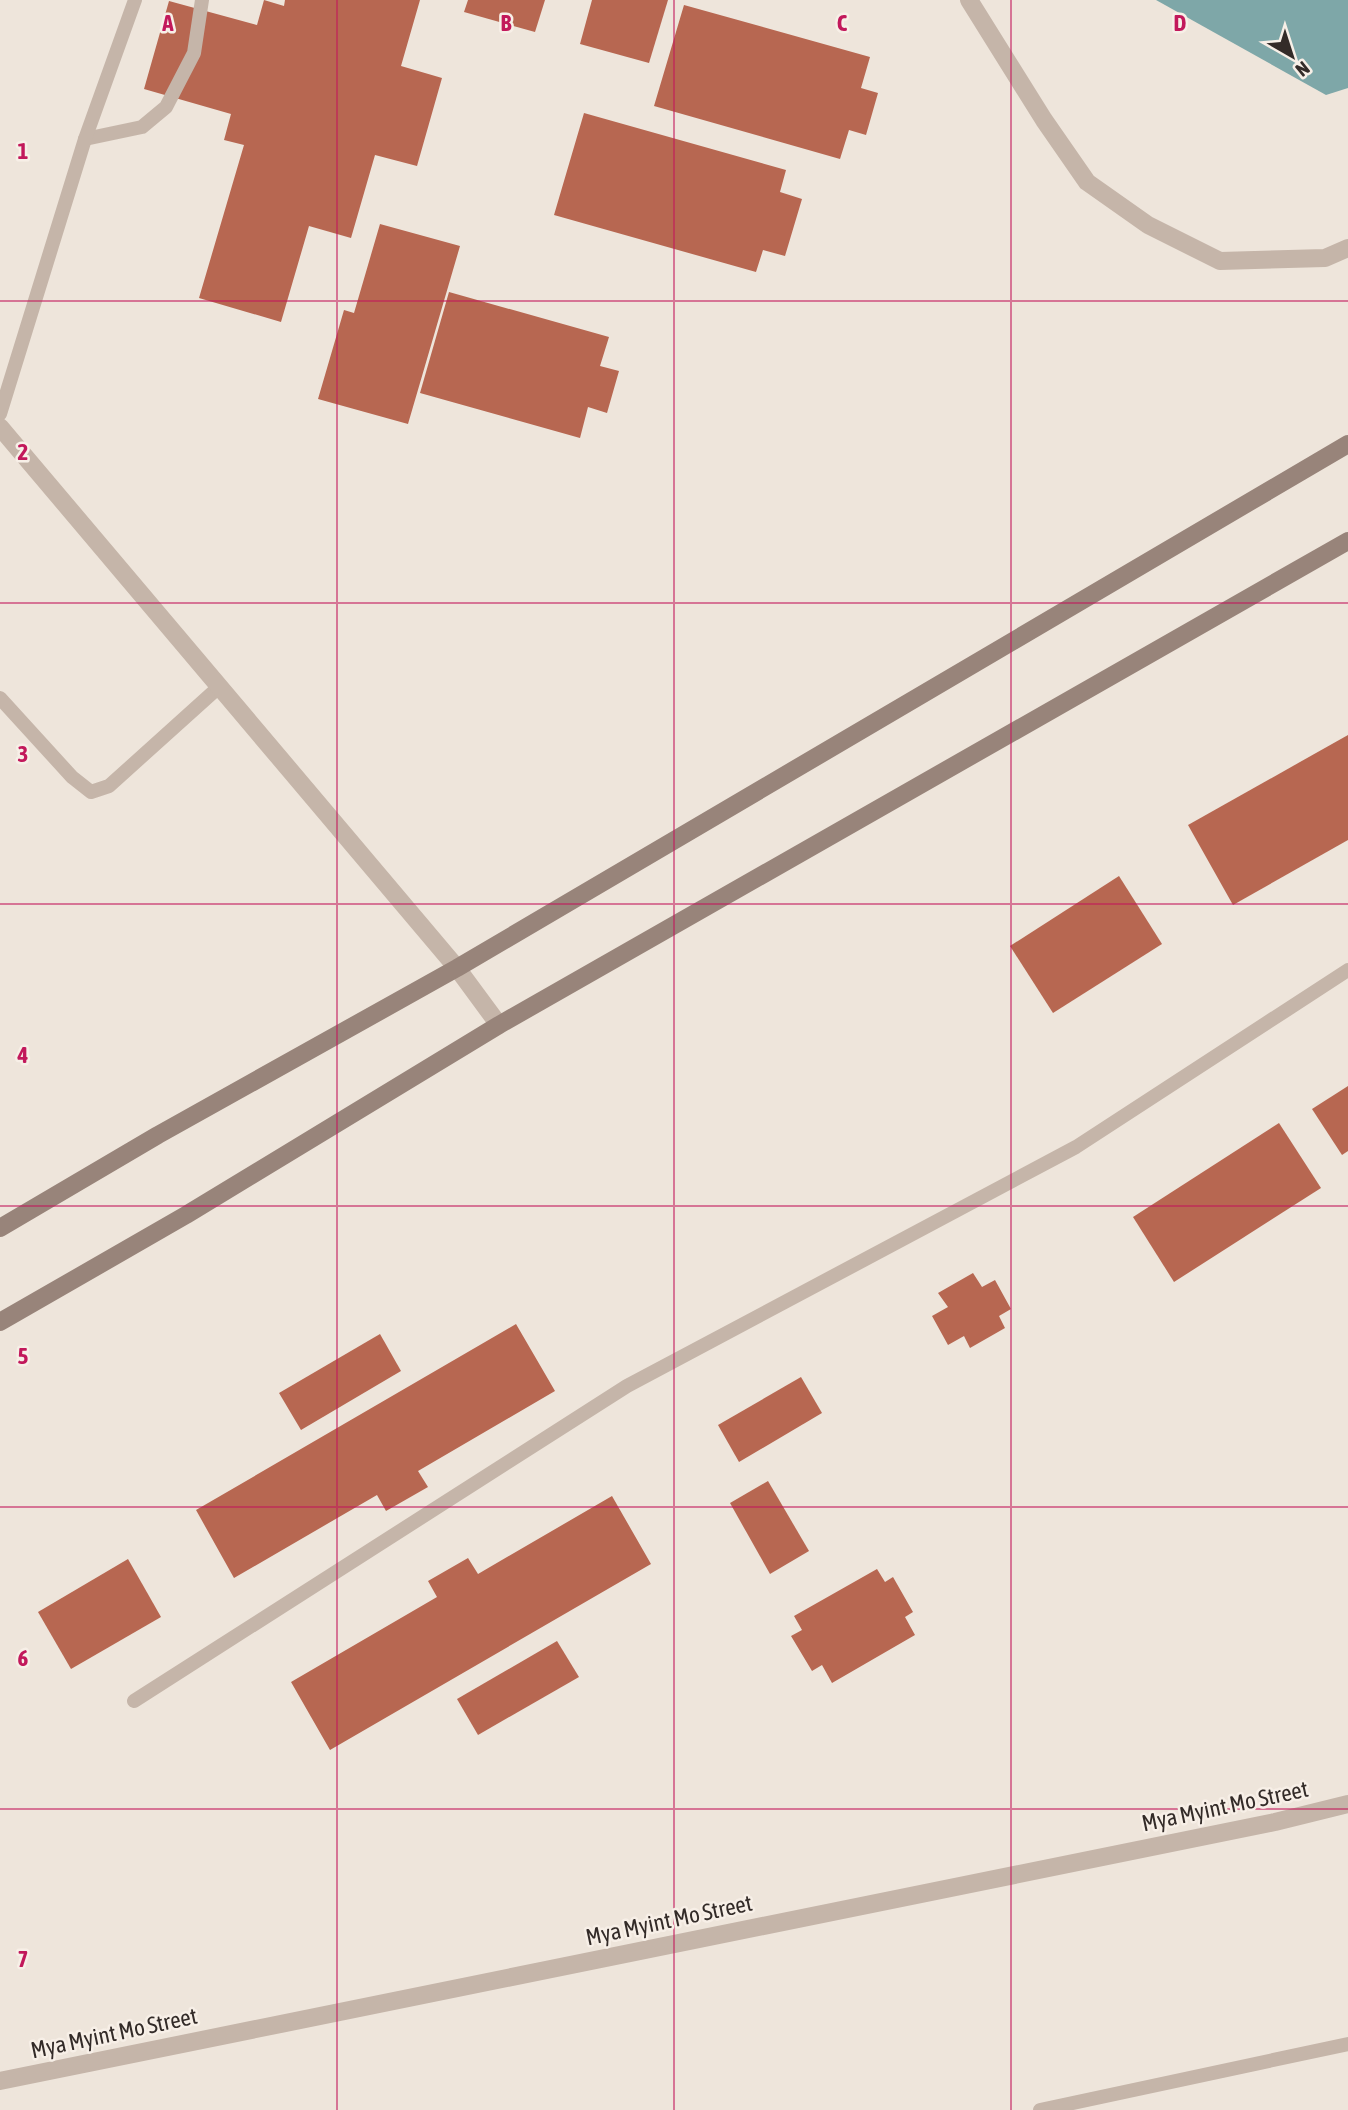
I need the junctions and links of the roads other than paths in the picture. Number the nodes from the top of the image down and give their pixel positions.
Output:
1 (135, 0) edge
2 (202, 0) edge
3 (969, 0) edge
4 (85, 139) junction
5 (1348, 248) edge
6 (0, 414) edge
7 (0, 427) edge
8 (1348, 444) edge
9 (1348, 541) edge
10 (220, 687) junction
11 (0, 698) edge
12 (457, 968) junction
13 (1348, 970) edge
14 (499, 1025) junction
15 (0, 1228) edge
16 (0, 1322) edge
17 (134, 1701) dead end
18 (1348, 1804) edge
19 (1348, 2044) edge
20 (0, 2081) edge
21 (1040, 2110) edge

1 - 4 lane
2 - 4 lane
3 - 5 street
4 - 6 lane
7 - 10 street
8 - 12 main road
9 - 14 main road
10 - 11 lane
10 - 12 street
12 - 14 street
12 - 15 main road
13 - 17 lane
14 - 16 main road
18 - 20 street, Mya Myint Mo Street
19 - 21 lane

